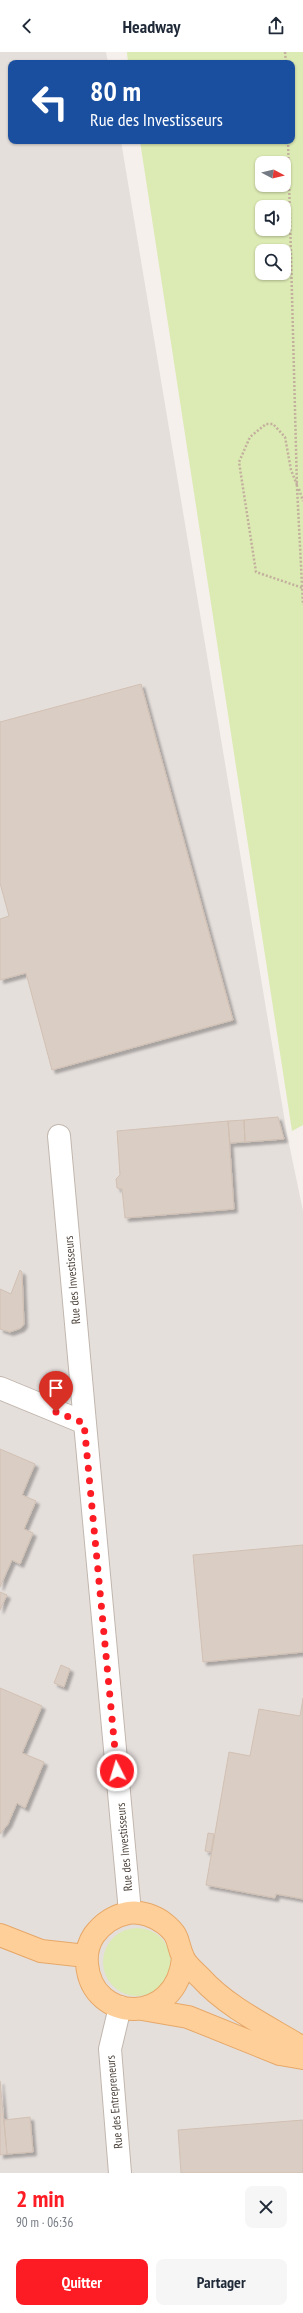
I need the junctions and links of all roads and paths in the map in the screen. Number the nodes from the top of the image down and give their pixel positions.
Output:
1 (288, 144) edge
2 (298, 487) junction
3 (303, 501) edge
4 (303, 588) edge
5 (303, 605) edge
6 (60, 1136) dead end
7 (0, 1388) edge
8 (84, 1423) junction
9 (130, 1912) junction
10 (0, 1935) edge
11 (86, 1956) junction
12 (183, 1958) junction
13 (120, 2007) junction
14 (141, 2009) junction
15 (303, 2048) edge
16 (303, 2058) edge
17 (120, 2173) edge

1 - 2 path
2 - 3 path
2 - 4 path
2 - 4 path
4 - 5 path
6 - 8 lane, Rue des Investisseurs
7 - 8 lane
8 - 9 lane, Rue des Investisseurs
9 - 11 main road
9 - 12 main road
10 - 11 main road
11 - 13 main road
12 - 14 main road
12 - 15 main road
13 - 14 main road
13 - 17 lane, Rue des Entrepreneurs
14 - 16 main road

